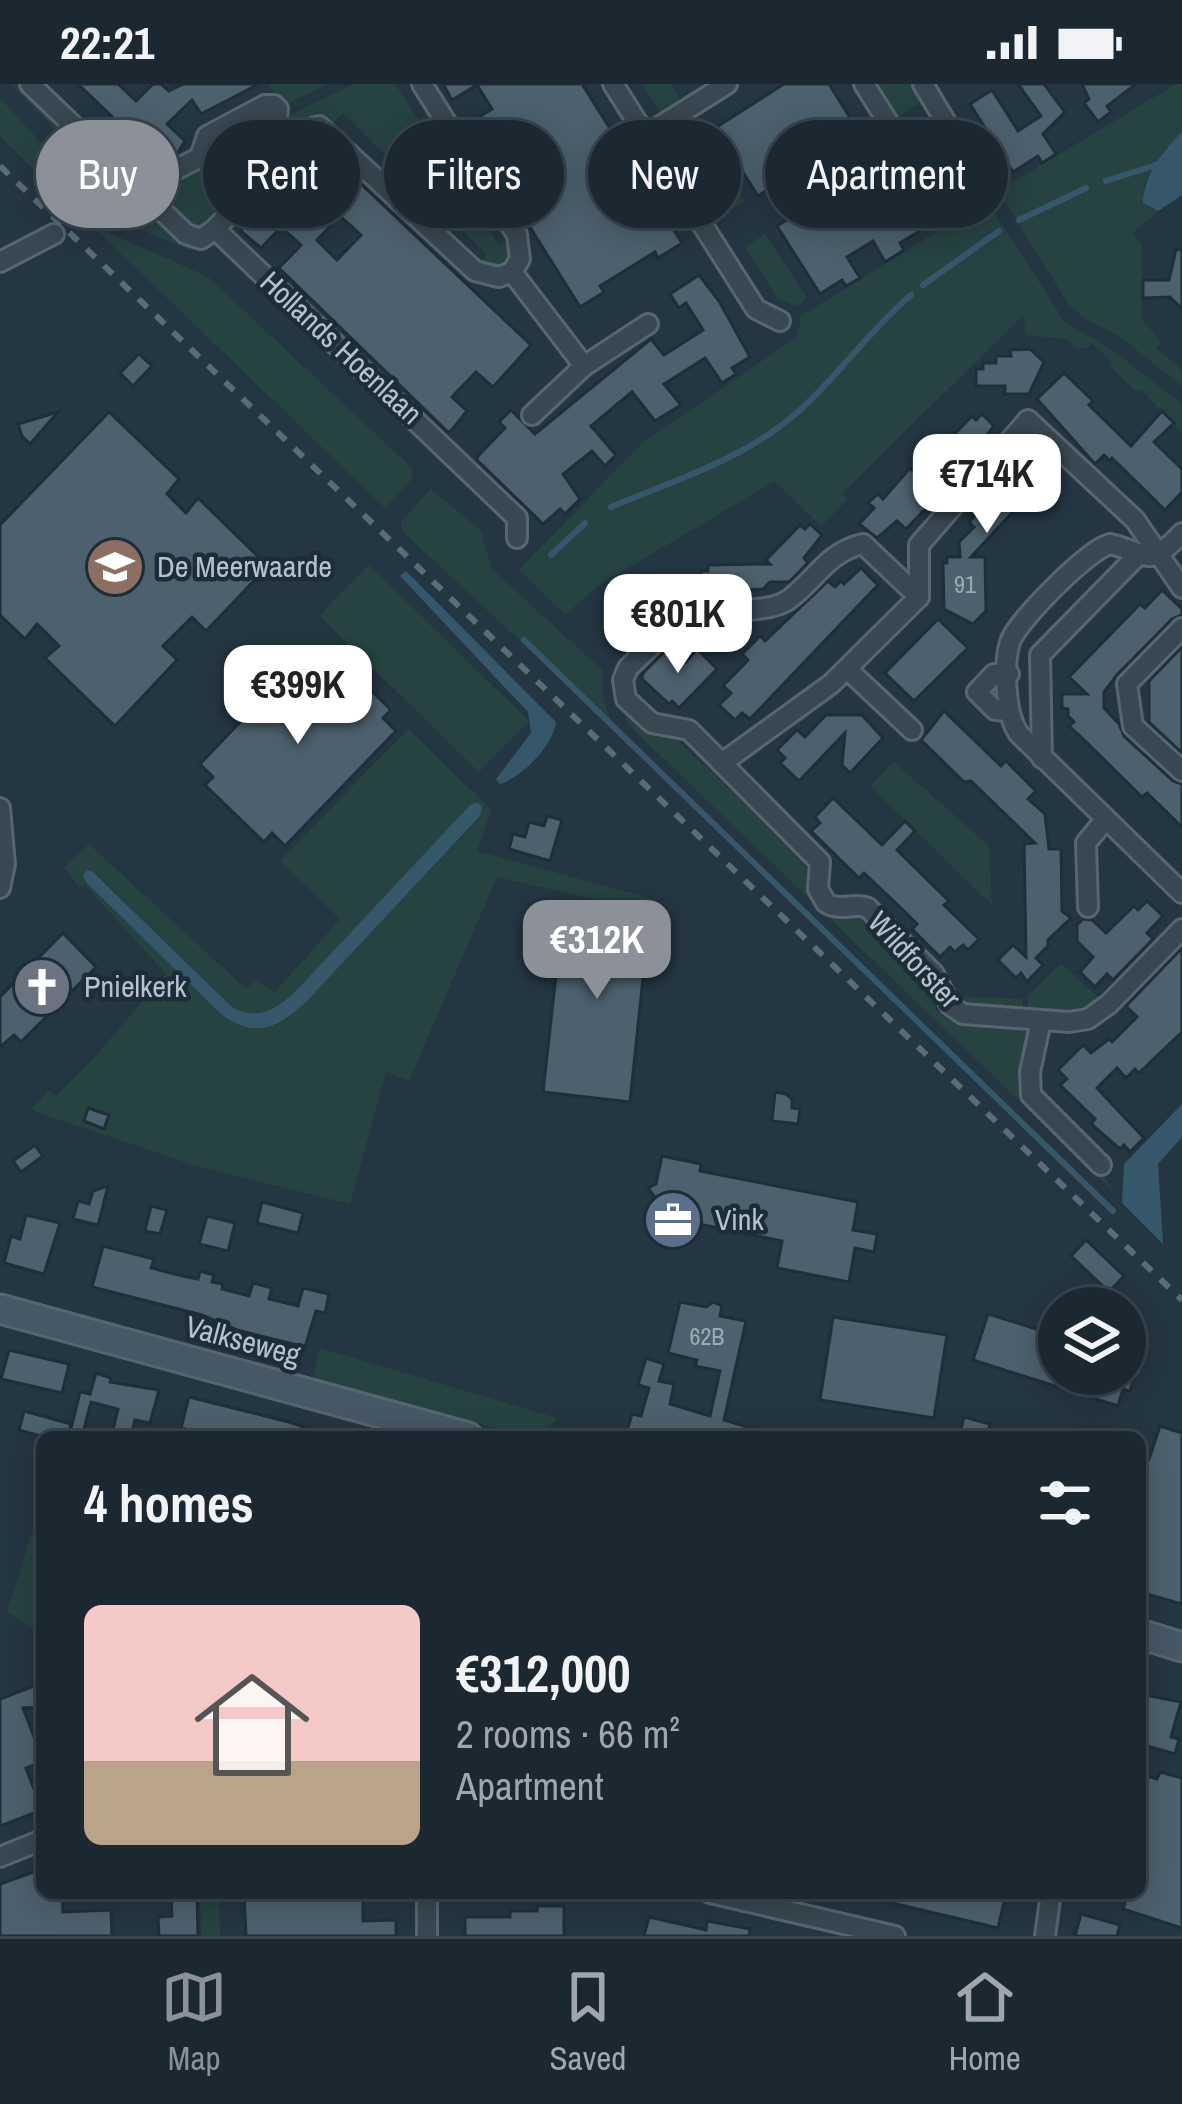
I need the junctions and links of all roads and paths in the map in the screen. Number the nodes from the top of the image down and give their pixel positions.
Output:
1 (30, 84) edge
2 (422, 84) edge
3 (613, 84) edge
4 (727, 84) edge
5 (864, 84) edge
6 (923, 84) edge
7 (68, 120) edge
8 (636, 120) edge
9 (670, 120) edge
10 (202, 154) dead end
11 (179, 167) edge
12 (179, 226) edge
13 (705, 228) edge
14 (215, 230) junction
15 (54, 234) dead end
16 (0, 262) edge
17 (512, 272) junction
18 (781, 321) dead end
19 (648, 324) dead end
20 (584, 366) junction
21 (532, 415) dead end
22 (1182, 533) edge
23 (517, 538) dead end
24 (1137, 556) junction
25 (1158, 557) junction
26 (1182, 588) edge
27 (919, 597) junction
28 (1182, 628) edge
29 (847, 669) junction
30 (1009, 674) junction
31 (1009, 711) junction
32 (912, 730) dead end
33 (1042, 758) junction
34 (722, 763) junction
35 (1182, 771) edge
36 (0, 808) edge
37 (1105, 820) junction
38 (1178, 880) edge
39 (0, 888) edge
40 (1088, 907) dead end
41 (1182, 929) edge
42 (1041, 1021) junction
43 (1101, 1165) dead end
44 (0, 1309) edge
45 (441, 1431) edge
46 (1146, 1636) edge
47 (1182, 1646) edge
48 (36, 1842) edge
49 (0, 1857) edge
50 (427, 1899) edge
51 (728, 1899) edge
52 (1051, 1899) edge
53 (809, 1926) edge
54 (428, 1936) edge
55 (895, 1936) edge
56 (1045, 1936) edge

1 - 7 street, Hollands Hoenlaan
2 - 17 street
3 - 8 street
4 - 9 street
5 - 6 street
10 - 11 street
12 - 14 street, Hollands Hoenlaan
13 - 18 street
14 - 17 street
14 - 23 street, Hollands Hoenlaan
15 - 16 street
17 - 20 street
19 - 20 street
20 - 21 street
22 - 25 street
24 - 25 street
24 - 30 street
24 - 33 street
25 - 26 street
25 - 27 street
27 - 29 street
27 - 34 street, Wildforster
28 - 35 street
29 - 32 street
29 - 34 street
30 - 31 street
30 - 31 street
31 - 33 street
33 - 37 street
34 - 42 street, Wildforster
36 - 39 street
37 - 38 street
37 - 40 street
41 - 42 street, Wildforster
42 - 43 street
44 - 45 street, Valkseweg
46 - 47 street
48 - 49 street
50 - 54 street
51 - 53 street
52 - 56 street
53 - 55 street

